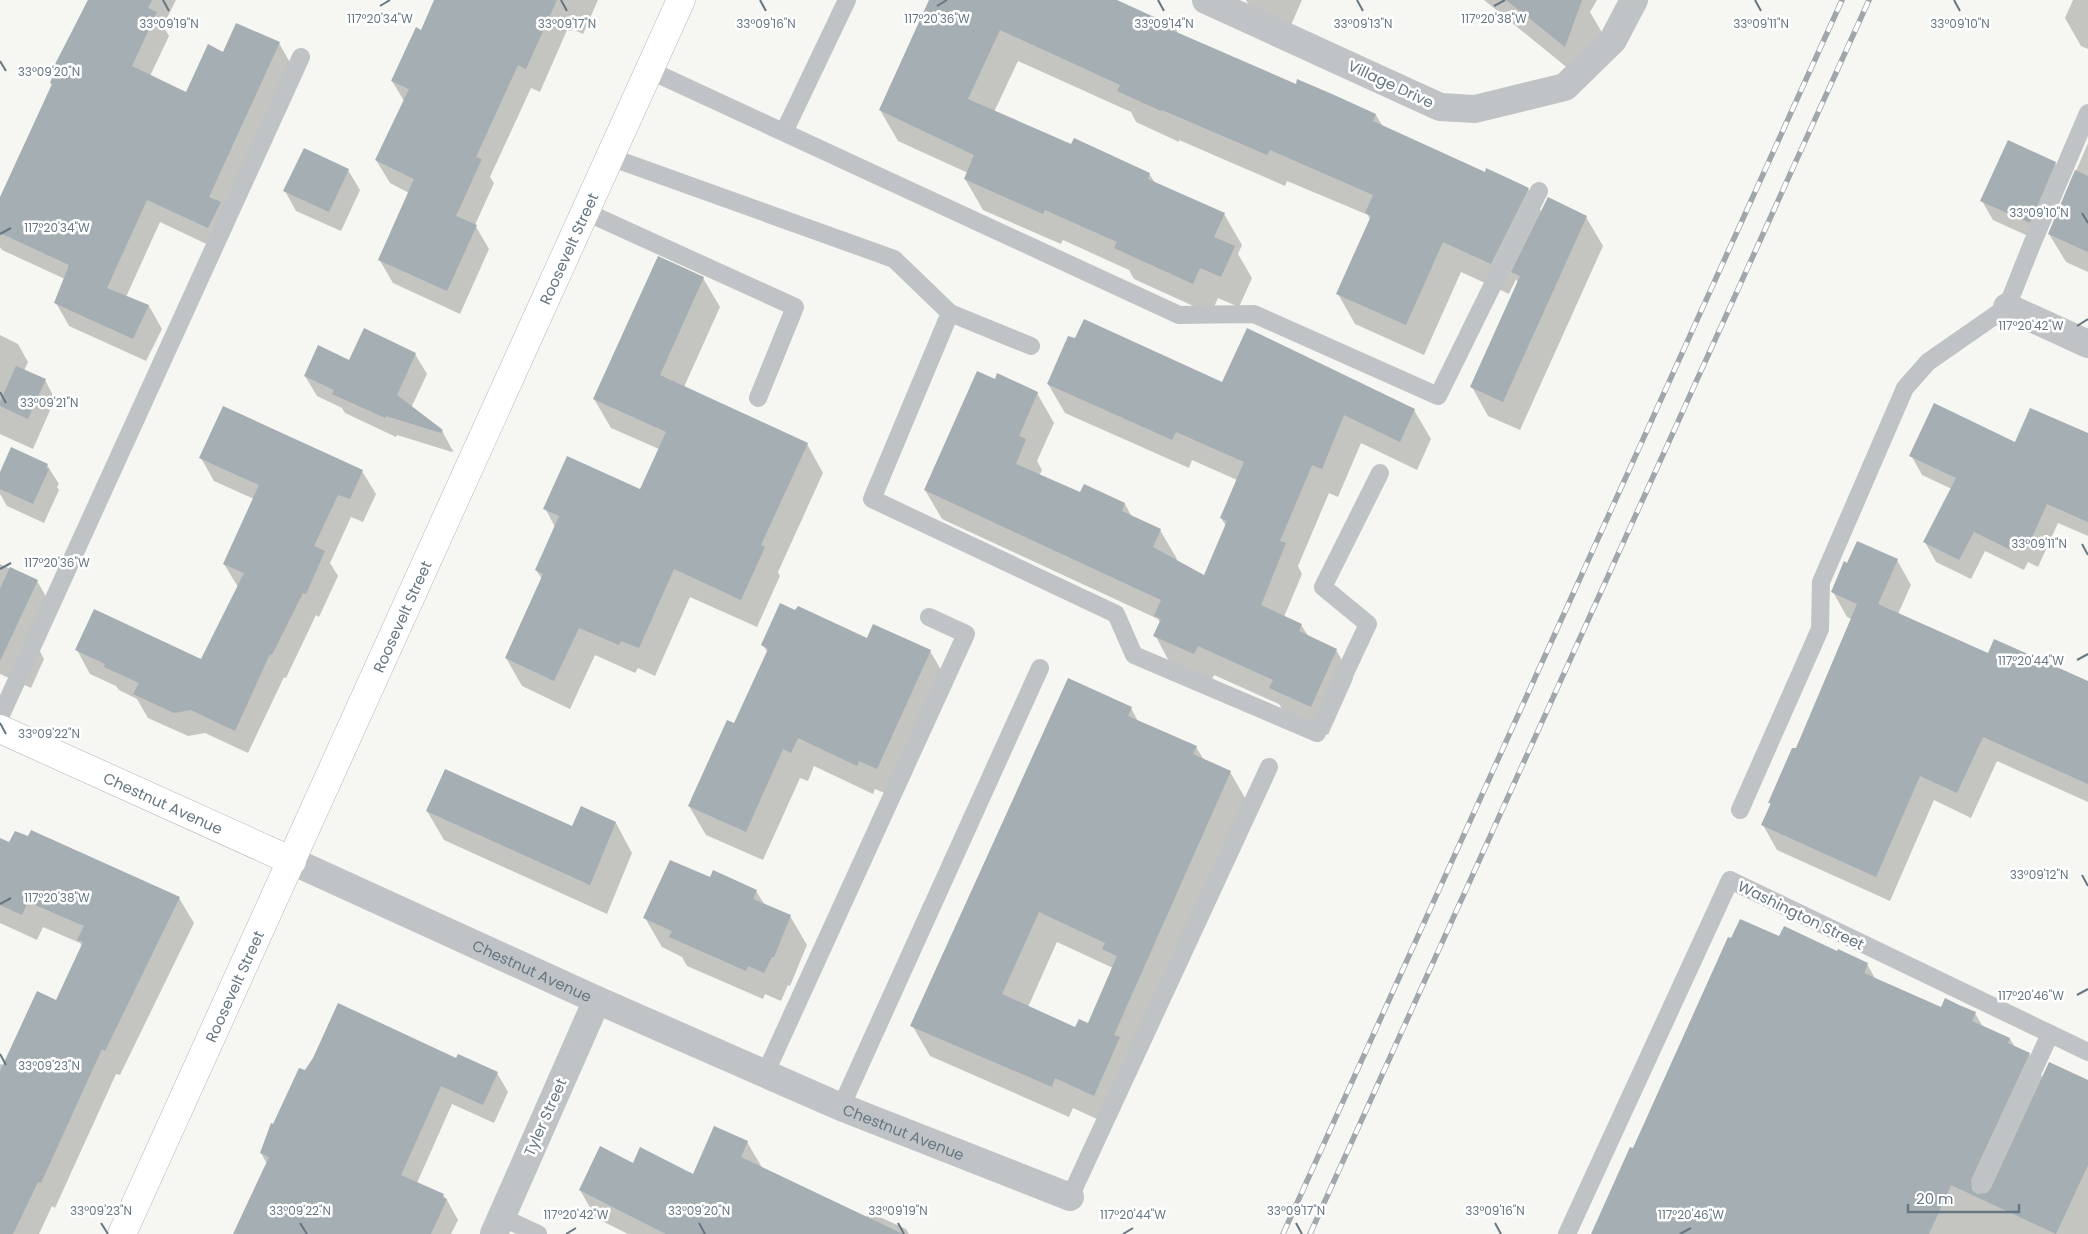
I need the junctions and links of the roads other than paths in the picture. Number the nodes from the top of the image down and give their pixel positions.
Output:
1 (681, 0) edge
2 (847, 0) edge
3 (1206, 0) edge
4 (1634, 0) edge
5 (301, 58) dead end
6 (649, 70) junction
7 (2088, 113) edge
8 (784, 132) junction
9 (610, 156) junction
10 (1539, 191) dead end
11 (586, 212) junction
12 (2007, 307) junction
13 (950, 313) junction
14 (2088, 344) edge
15 (1031, 346) dead end
16 (758, 398) dead end
17 (1380, 473) dead end
18 (928, 617) dead end
19 (1040, 668) dead end
20 (0, 717) edge
21 (0, 729) edge
22 (1269, 767) dead end
23 (1740, 810) dead end
24 (292, 861) junction
25 (597, 1000) junction
26 (2050, 1034) junction
27 (2088, 1052) edge
28 (765, 1074) junction
29 (841, 1107) junction
30 (1981, 1184) dead end
31 (1070, 1198) joint
32 (497, 1225) edge
33 (122, 1234) edge
34 (538, 1234) edge
35 (1567, 1234) edge

1 - 6 main road, Roosevelt Street
2 - 8 lane
3 - 4 street, Village Drive
5 - 20 lane
6 - 8 lane
6 - 9 main road, Roosevelt Street
7 - 12 lane
8 - 10 lane
9 - 11 main road, Roosevelt Street
9 - 13 lane
11 - 16 lane
11 - 24 main road, Roosevelt Street
12 - 14 street
12 - 23 lane
13 - 15 lane
13 - 17 lane
18 - 28 lane
19 - 29 lane
21 - 24 main road, Chestnut Avenue
22 - 31 lane
24 - 25 street, Chestnut Avenue
24 - 33 main road, Roosevelt Street
25 - 28 street, Chestnut Avenue
25 - 32 street, Tyler Street
26 - 27 lane, Washington Street
26 - 30 lane
26 - 35 lane, Washington Street
28 - 29 street, Chestnut Avenue
29 - 31 street, Chestnut Avenue
32 - 34 lane

